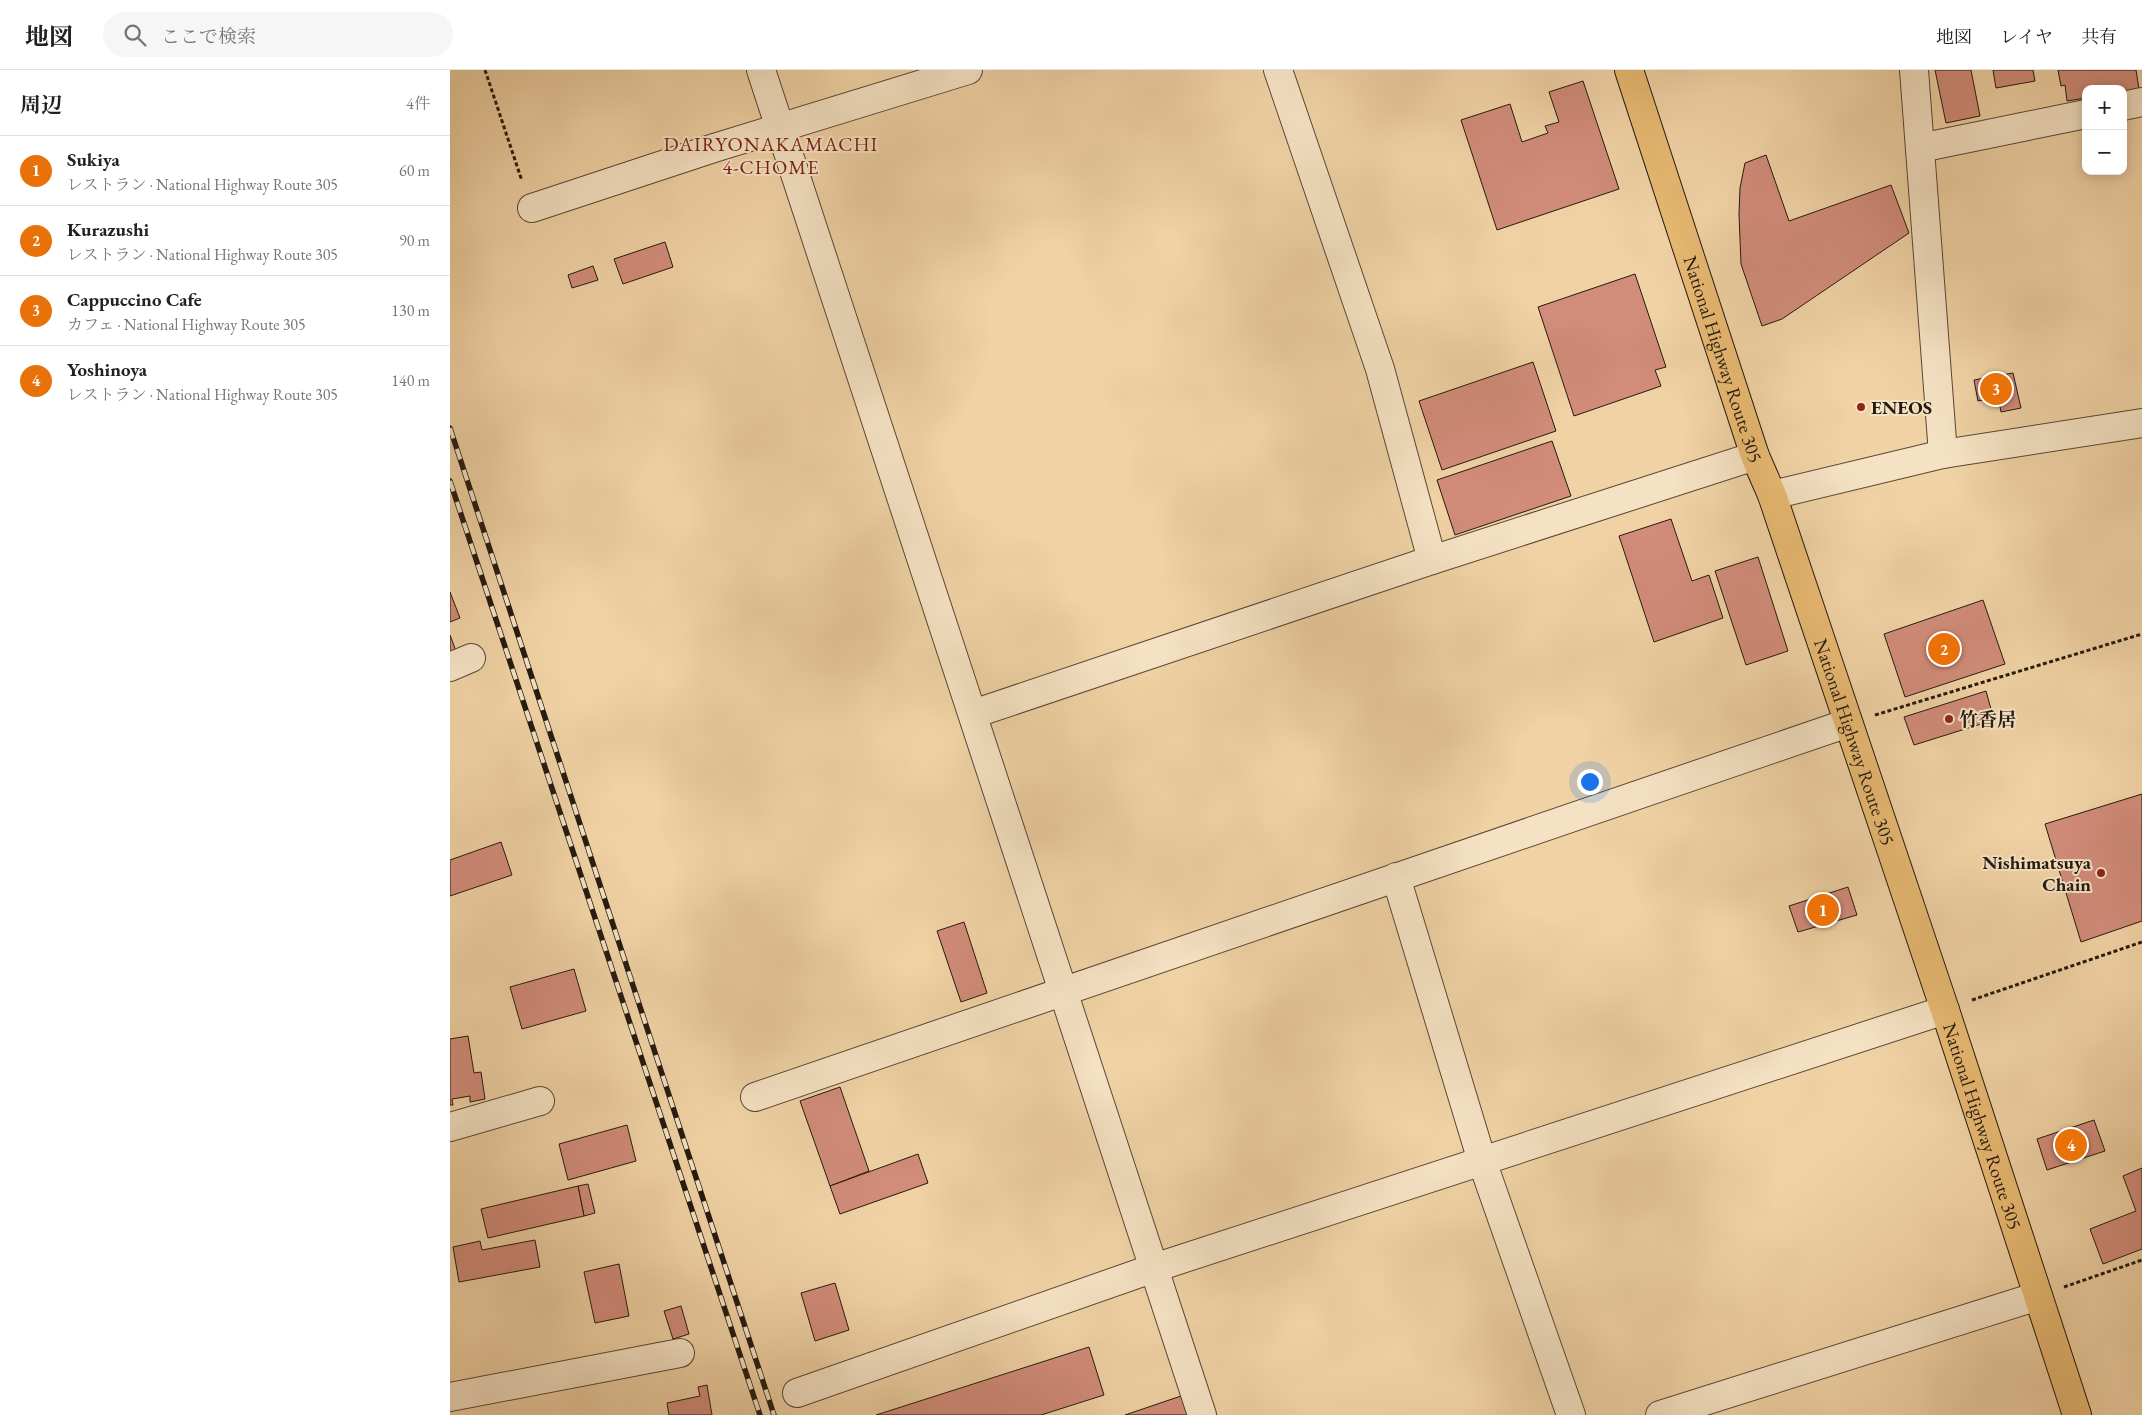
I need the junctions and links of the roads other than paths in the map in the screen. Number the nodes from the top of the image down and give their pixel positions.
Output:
1 (761, 70) edge
2 (968, 70) edge
3 (1278, 70) edge
4 (1629, 70) edge
5 (1914, 70) edge
6 (2142, 102) edge
7 (2127, 105) edge
8 (2082, 115) edge
9 (781, 128) junction
10 (1920, 148) junction
11 (532, 208) road end
12 (2142, 423) edge
13 (1943, 454) junction
14 (1755, 456) junction
15 (1772, 495) junction
16 (1432, 560) junction
17 (973, 714) junction
18 (1848, 723) junction
19 (1396, 877) junction
20 (1064, 992) junction
21 (1945, 1010) junction
22 (755, 1097) dead end
23 (540, 1101) dead end
24 (450, 1127) edge
25 (1482, 1161) junction
26 (1154, 1268) junction
27 (2038, 1296) junction
28 (680, 1353) dead end
29 (797, 1393) dead end
30 (450, 1397) edge
31 (454, 1415) edge
32 (1202, 1415) edge
33 (1571, 1415) edge
34 (1660, 1415) edge
35 (2077, 1415) edge

1 - 9 street
2 - 9 street
3 - 16 street
4 - 14 highway, National Highway Route 305
5 - 10 street
6 - 7 street
8 - 10 street
9 - 11 street
9 - 17 street
10 - 13 street
12 - 13 street
13 - 15 street
14 - 15 highway, National Highway Route 305
14 - 16 street
15 - 18 highway, National Highway Route 305
16 - 17 street
17 - 20 street
18 - 19 street
18 - 21 highway, National Highway Route 305
19 - 20 street
19 - 25 street
20 - 22 street
20 - 26 street
21 - 25 street
21 - 27 highway, National Highway Route 305
23 - 24 street
25 - 26 street
25 - 33 street
26 - 29 street
26 - 32 street
27 - 34 street
27 - 35 highway, National Highway Route 305
28 - 30 street
30 - 31 street

